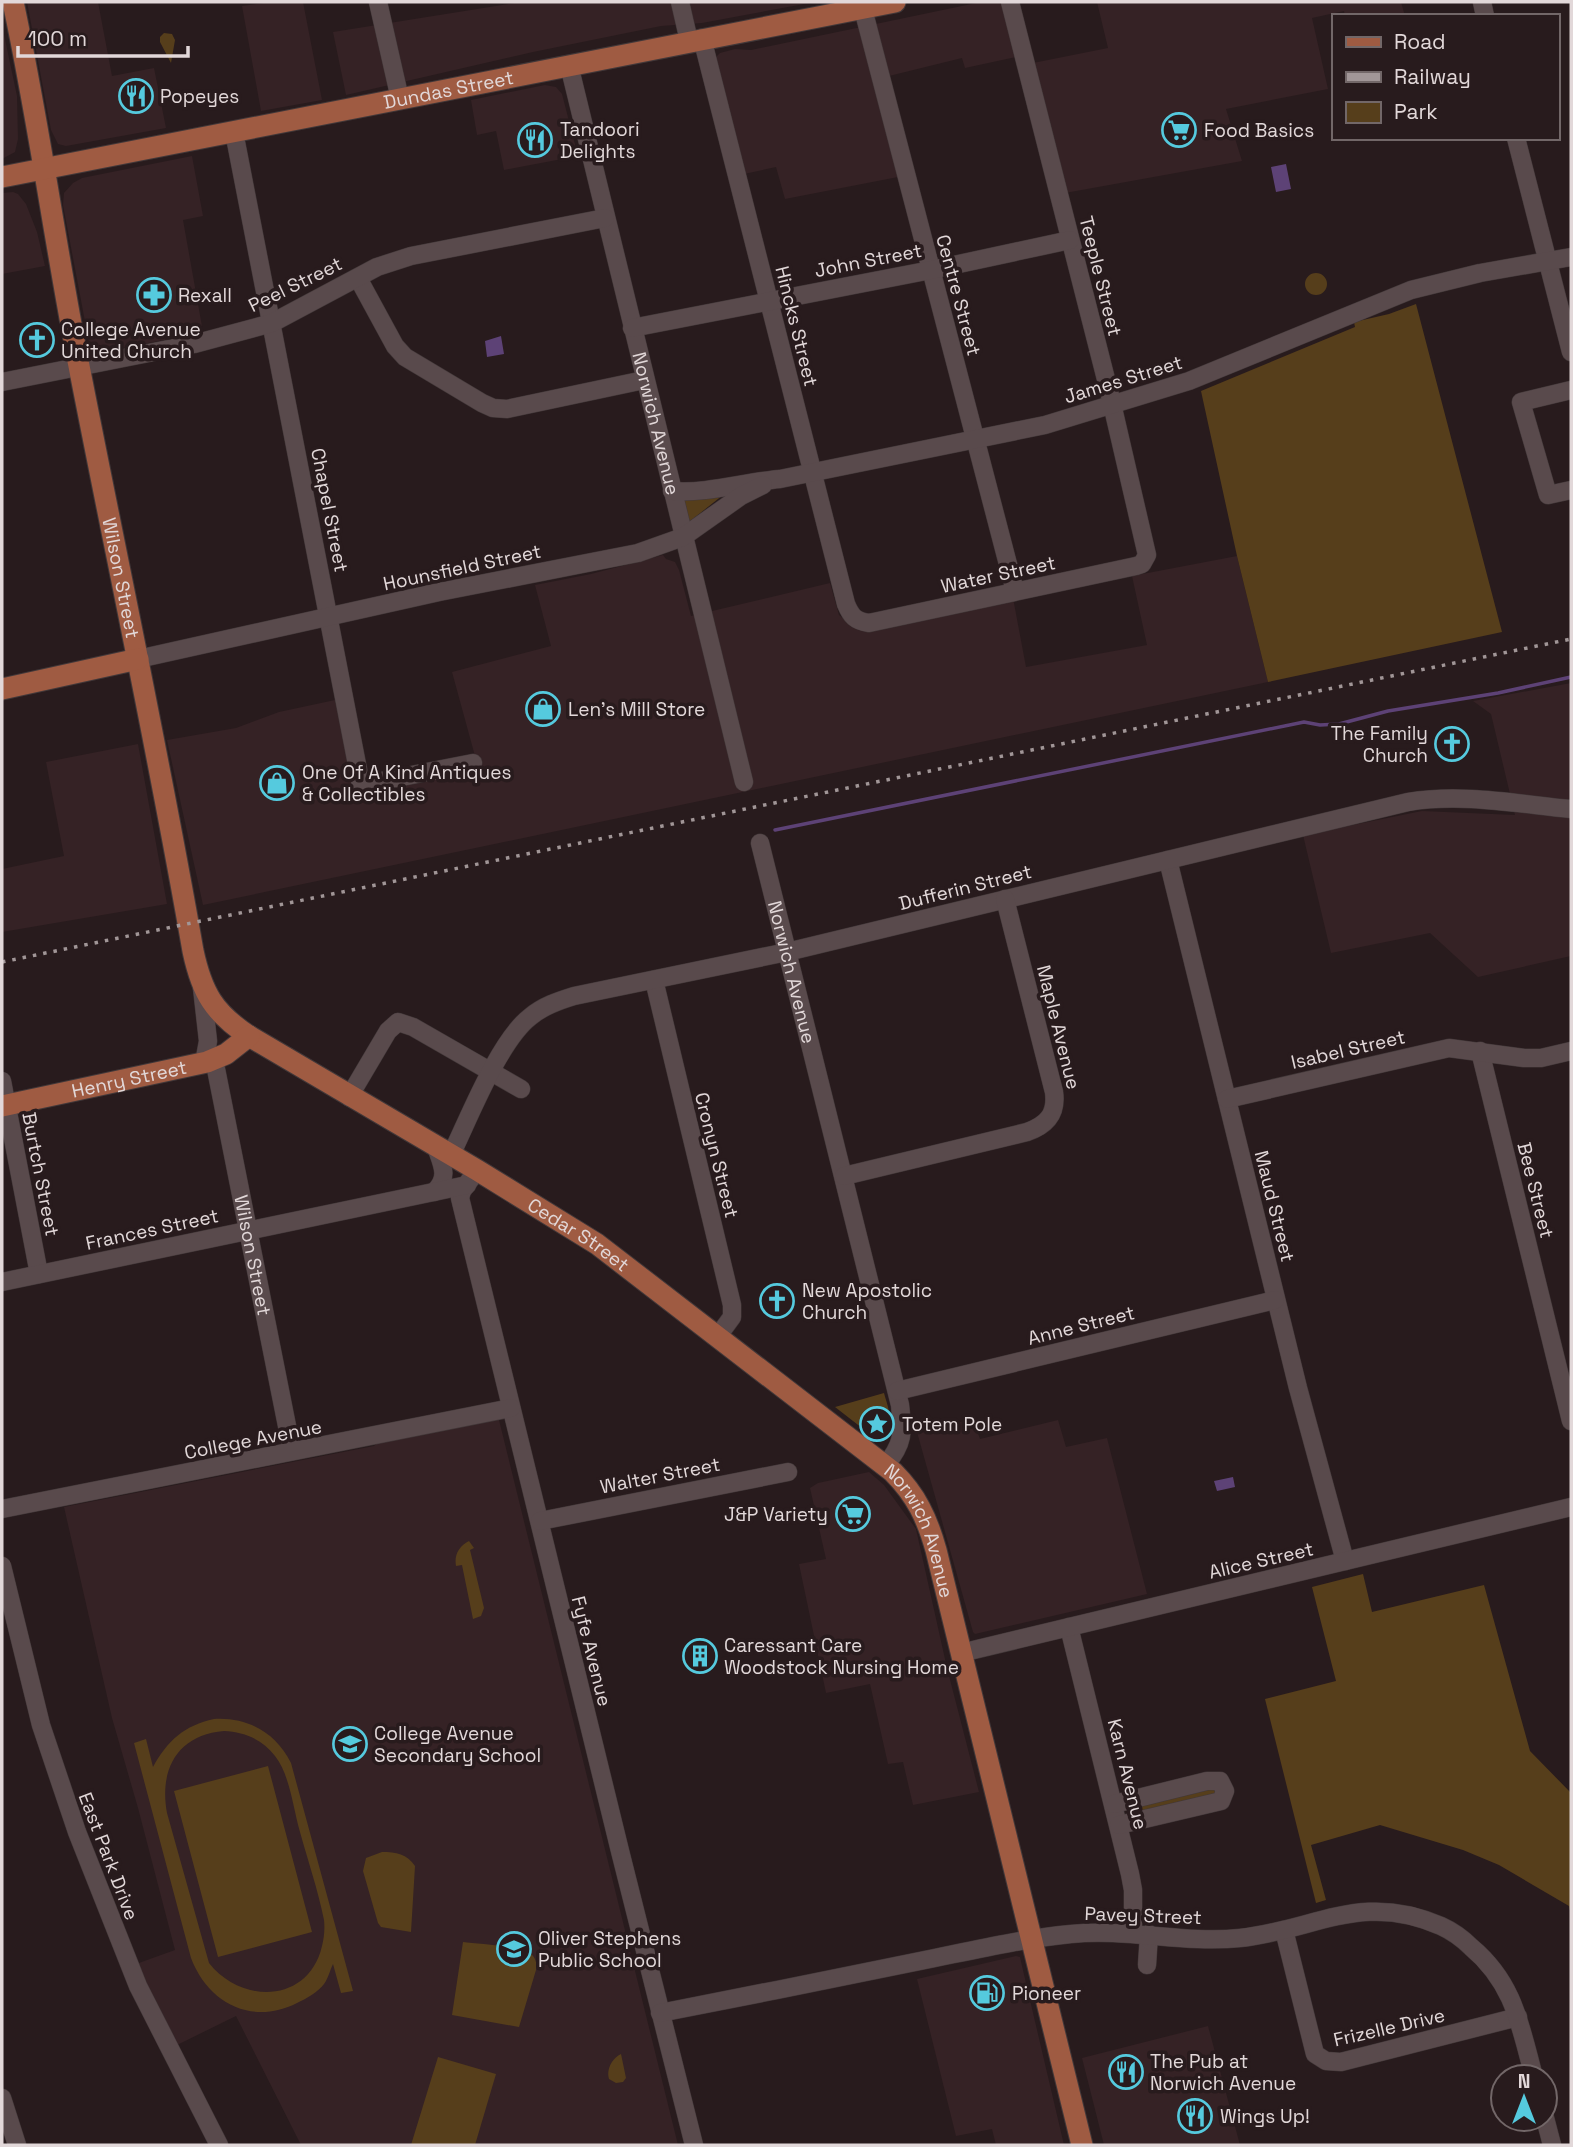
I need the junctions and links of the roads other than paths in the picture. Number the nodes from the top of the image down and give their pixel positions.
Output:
1 (377, 2) edge
2 (681, 2) edge
3 (895, 2) edge
4 (1010, 2) edge
5 (10, 8) edge
6 (851, 8) edge
7 (696, 39) junction
8 (569, 65) junction
9 (400, 99) junction
10 (234, 132) junction
11 (1516, 140) edge
12 (44, 169) junction
13 (2, 177) edge
14 (605, 218) junction
15 (1070, 240) junction
16 (1571, 257) edge
17 (1547, 262) junction
18 (931, 270) junction
19 (358, 278) junction
20 (769, 300) junction
21 (272, 323) junction
22 (632, 328) junction
23 (1571, 352) edge
24 (79, 367) junction
25 (644, 380) junction
26 (2, 382) edge
27 (1571, 390) edge
28 (1113, 406) junction
29 (976, 439) junction
30 (812, 473) junction
31 (779, 479) junction
32 (1571, 490) edge
33 (672, 491) junction
34 (683, 537) junction
35 (1145, 561) joint
36 (1015, 591) junction
37 (329, 617) junction
38 (857, 621) joint
39 (138, 659) junction
40 (2, 689) edge
41 (473, 763) dead end
42 (744, 782) dead end
43 (1571, 809) edge
44 (760, 843) dead end
45 (1168, 860) junction
46 (1005, 899) junction
47 (787, 952) junction
48 (654, 980) junction
49 (202, 988) junction
50 (249, 1036) junction
51 (1480, 1051) junction
52 (1571, 1051) edge
53 (209, 1061) junction
54 (492, 1072) junction
55 (2, 1081) edge
56 (521, 1089) dead end
57 (349, 1097) junction
58 (1227, 1099) junction
59 (4, 1105) edge
60 (444, 1151) junction
61 (844, 1176) junction
62 (472, 1178) junction
63 (434, 1192) junction
64 (249, 1230) junction
65 (39, 1274) junction
66 (2, 1282) edge
67 (1275, 1300) junction
68 (719, 1336) junction
69 (897, 1391) junction
70 (511, 1408) junction
71 (1571, 1421) edge
72 (292, 1451) junction
73 (885, 1465) junction
74 (788, 1472) dead end
75 (1571, 1507) edge
76 (2, 1509) edge
77 (540, 1521) junction
78 (1345, 1561) junction
79 (2, 1566) edge
80 (9, 1626) edge
81 (1069, 1627) junction
82 (961, 1653) junction
83 (1114, 1804) junction
84 (1119, 1825) junction
85 (1284, 1930) junction
86 (1141, 1933) junction
87 (1032, 1939) junction
88 (1147, 1965) dead end
89 (660, 2013) junction
90 (1518, 2018) junction
91 (1530, 2063) edge
92 (2, 2098) edge
93 (18, 2145) edge
94 (219, 2145) edge
95 (694, 2145) edge
96 (1082, 2145) edge

1 - 9 street
2 - 7 street, Hincks Street
3 - 6 main road, Dundas Street
4 - 15 street, Teeple Street
5 - 12 main road, Wilson Street
6 - 7 main road, Dundas Street
6 - 18 street, Centre Street
7 - 8 main road, Dundas Street
7 - 20 street, Hincks Street
8 - 9 main road, Dundas Street
8 - 14 street, Norwich Avenue
9 - 10 main road, Dundas Street
10 - 12 main road, Dundas Street
10 - 21 street, Chapel Street
11 - 17 street
12 - 13 main road, Dundas Street
12 - 24 main road, Wilson Street
14 - 19 street, Peel Street
14 - 22 street, Norwich Avenue
15 - 18 street, John Street
15 - 28 street, Teeple Street
16 - 17 street, James Street
17 - 23 street
17 - 28 street, James Street
18 - 20 street, John Street
18 - 29 street, Centre Street
19 - 21 street, Peel Street
19 - 25 street
20 - 22 street, John Street
20 - 30 street, Hincks Street
21 - 24 street, Peel Street
21 - 37 street, Chapel Street
22 - 25 street, Norwich Avenue
24 - 26 street, Peel Street
24 - 39 main road, Wilson Street
25 - 33 street, Norwich Avenue
27 - 32 street
28 - 29 street, James Street
28 - 35 street, Teeple Street
29 - 30 street, James Street
29 - 36 street, Centre Street
30 - 31 street, James Street
30 - 38 street, Hincks Street
31 - 33 street, James Street
31 - 34 street, Hounsfield Street
33 - 34 street, Norwich Avenue
34 - 37 street, Hounsfield Street
34 - 42 street, Norwich Avenue
35 - 36 street, Water Street
36 - 38 street, Water Street
37 - 39 street, Hounsfield Street
37 - 41 street, Chapel Street
39 - 40 main road
39 - 49 main road, Wilson Street
43 - 45 street, Dufferin Street
44 - 47 street, Norwich Avenue
45 - 46 street, Dufferin Street
45 - 58 street, Maud Street
46 - 47 street, Dufferin Street
46 - 61 street, Maple Avenue
47 - 48 street, Dufferin Street
47 - 61 street, Norwich Avenue
48 - 54 street, Dufferin Street
48 - 68 street, Cronyn Street
49 - 50 main road, Wilson Street
49 - 53 street, Wilson Street
50 - 53 main road, Henry Street
50 - 57 main road, Cedar Street
51 - 52 street, Isabel Street
51 - 58 street, Isabel Street
51 - 71 street, Bee Street
53 - 59 main road, Henry Street
53 - 64 street, Wilson Street
54 - 56 street
54 - 57 street
54 - 60 street, Dufferin Street
55 - 59 street, Burtch Street
57 - 60 main road, Cedar Street
58 - 67 street, Maud Street
59 - 65 street, Burtch Street
60 - 62 main road, Cedar Street
60 - 63 street
61 - 69 street, Norwich Avenue
62 - 63 street, Frances Street
62 - 68 main road, Cedar Street
62 - 70 street, Fyfe Avenue
63 - 64 street, Frances Street
64 - 65 street, Frances Street
64 - 72 street, Wilson Street
65 - 66 street, Frances Street
67 - 69 street, Anne Street
67 - 78 street, Maud Street
68 - 73 main road, Cedar Street
69 - 73 street, Norwich Avenue
70 - 72 street, College Avenue
70 - 77 street, Fyfe Avenue
72 - 76 street, College Avenue
73 - 82 main road, Norwich Avenue
74 - 77 street, Walter Street
75 - 78 street, Alice Street
77 - 89 street, Fyfe Avenue
78 - 81 street, Alice Street
79 - 80 street, East Park Drive
80 - 94 street, East Park Drive
81 - 82 street, Alice Street
81 - 83 street, Karn Avenue
82 - 87 main road, Norwich Avenue
83 - 84 street, Karn Avenue
83 - 84 street
84 - 86 street, Karn Avenue
85 - 86 street, Pavey Street
85 - 90 street, Pavey Street
85 - 90 street, Frizelle Drive
86 - 87 street, Pavey Street
86 - 88 street, Karn Avenue
87 - 89 street, Pavey Street
87 - 96 main road, Norwich Avenue
89 - 95 street, Fyfe Avenue
90 - 91 street, Pavey Street
92 - 93 street

